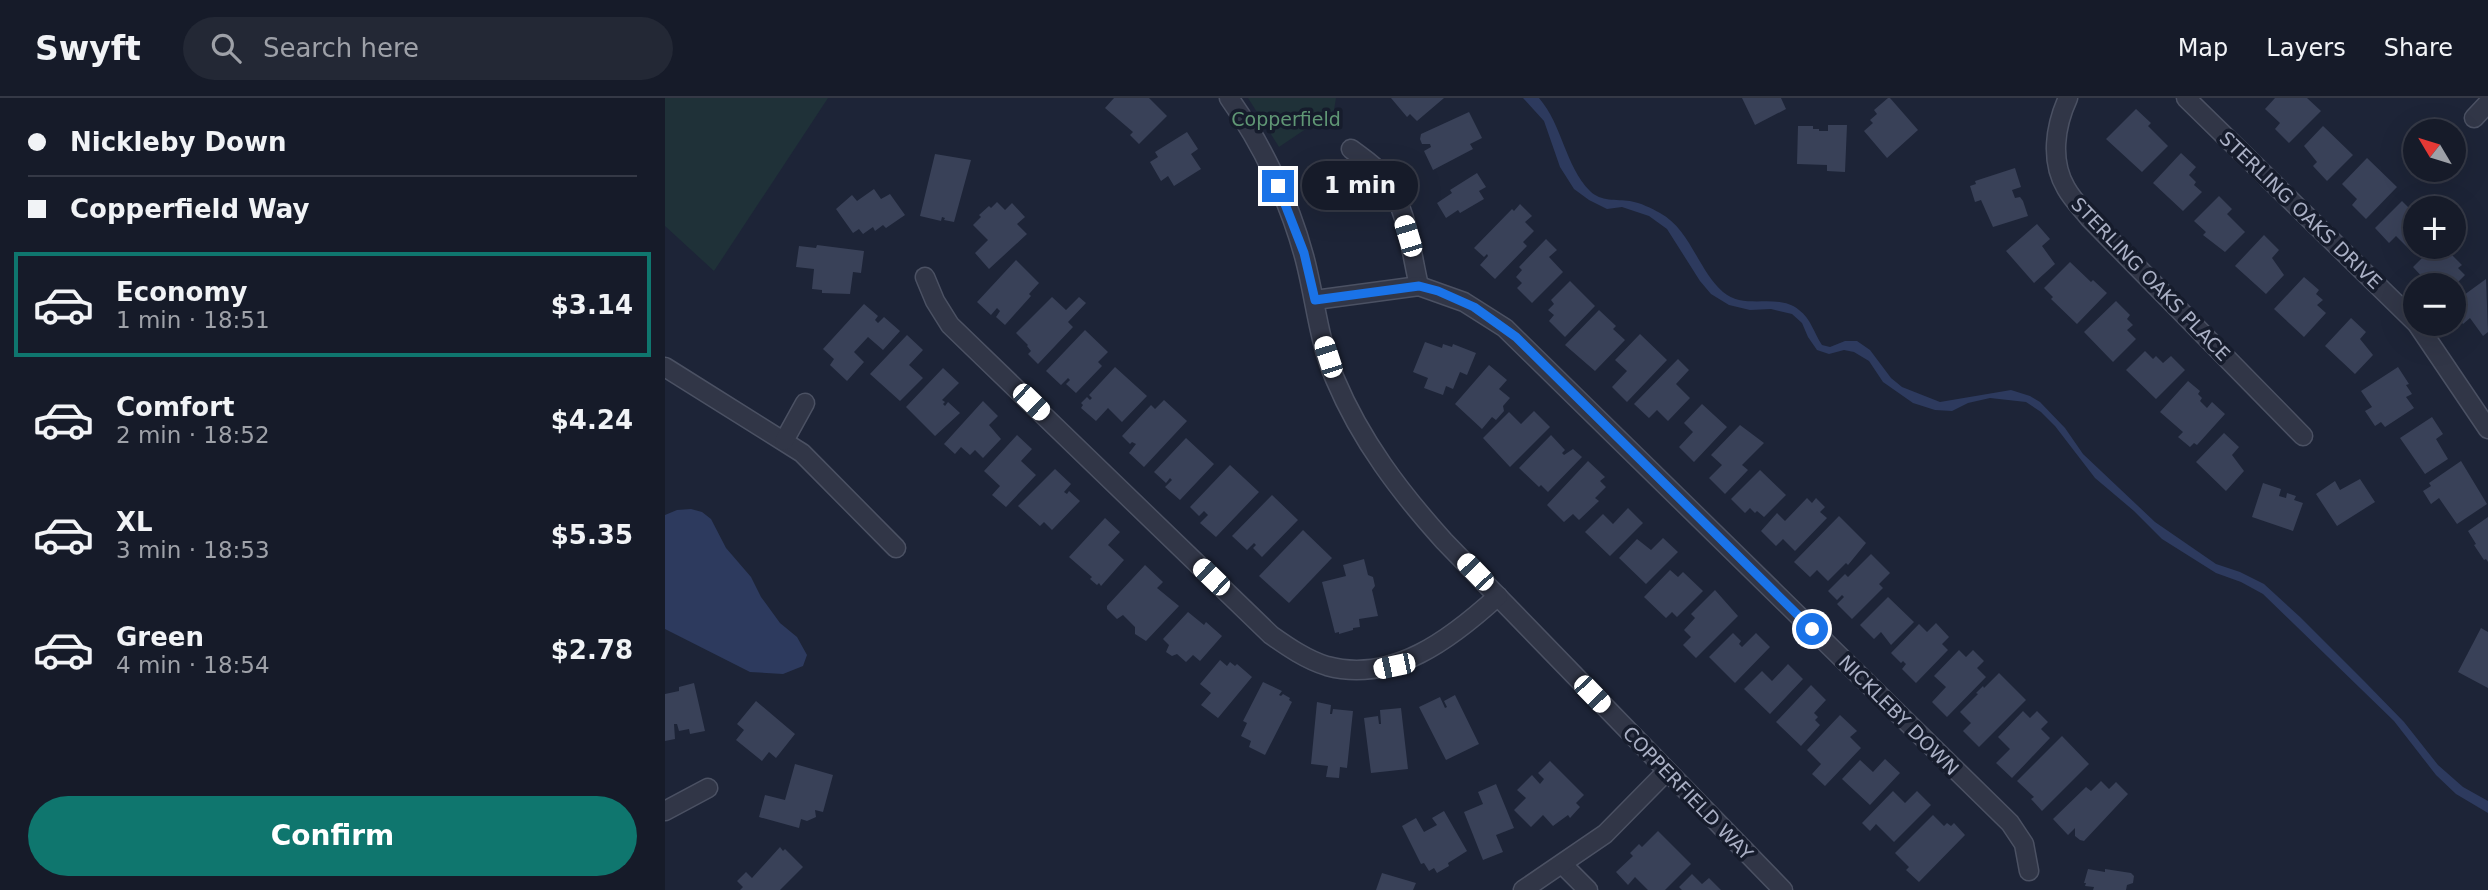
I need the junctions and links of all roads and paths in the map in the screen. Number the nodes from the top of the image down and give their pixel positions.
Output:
1 (1229, 98) edge
2 (2068, 98) edge
3 (2186, 98) edge
4 (2488, 103) edge
5 (2474, 117) dead end
6 (1352, 149) dead end
7 (925, 277) dead end
8 (1419, 286) junction
9 (1315, 300) junction
10 (2403, 310) edge
11 (2425, 336) edge
12 (665, 367) edge
13 (805, 402) dead end
14 (2488, 429) edge
15 (2303, 436) dead end
16 (784, 441) junction
17 (896, 548) dead end
18 (1498, 596) junction
19 (1667, 771) junction
20 (708, 788) dead end
21 (665, 811) edge
22 (1562, 864) junction
23 (2029, 871) dead end
24 (1523, 890) edge
25 (1588, 890) edge
26 (1783, 890) edge

1 - 9 street, COPPERFIELD WAY
2 - 15 street, STERLING OAKS PLACE
3 - 10 street, STERLING OAKS DRIVE
4 - 5 street
6 - 8 street
7 - 18 street
8 - 9 street, NICKLEBY DOWN
8 - 23 street, NICKLEBY DOWN
9 - 18 street, COPPERFIELD WAY
11 - 14 street, STERLING OAKS DRIVE
12 - 16 street
13 - 16 street
16 - 17 street
18 - 19 street, COPPERFIELD WAY
19 - 22 street
19 - 26 street, COPPERFIELD WAY
20 - 21 street
22 - 24 street
22 - 25 street

